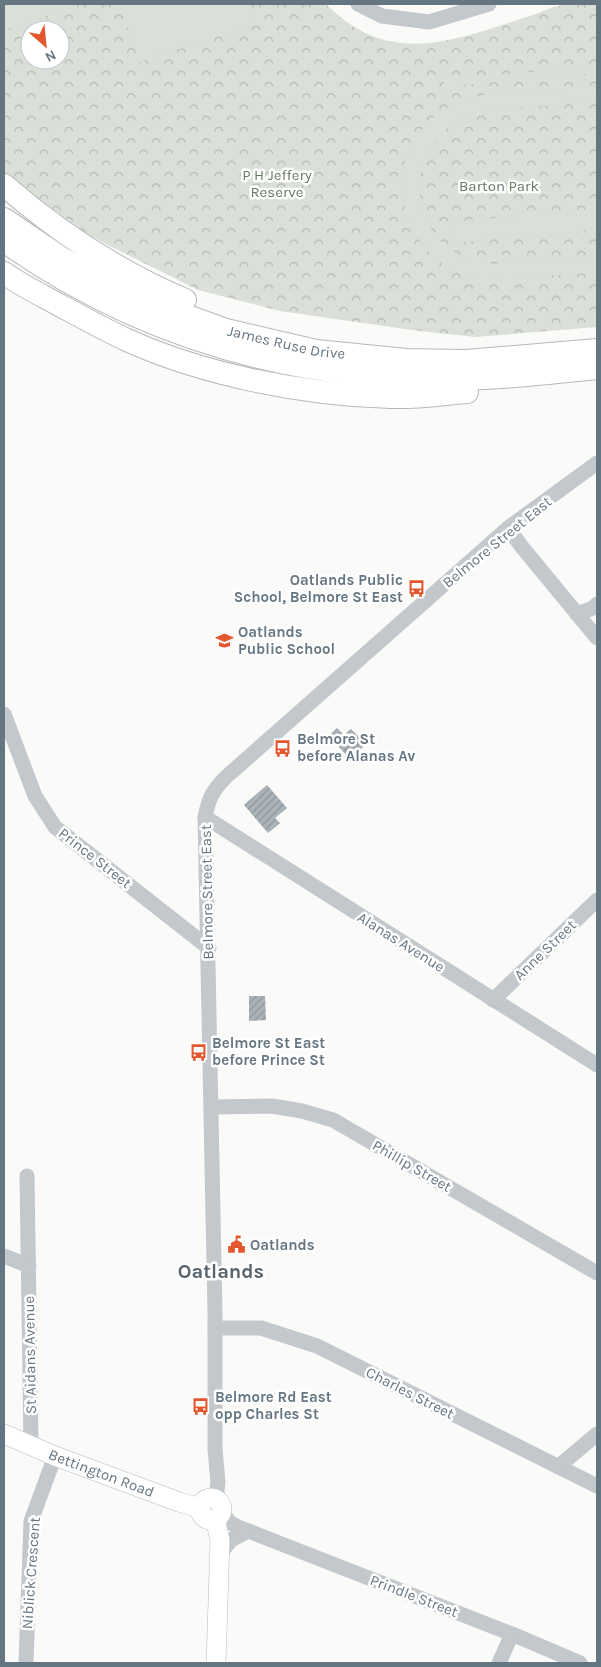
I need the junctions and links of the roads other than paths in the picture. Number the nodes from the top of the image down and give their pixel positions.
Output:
1 (358, 4) edge
2 (489, 4) edge
3 (4, 185) edge
4 (4, 219) edge
5 (4, 241) edge
6 (4, 273) edge
7 (597, 350) edge
8 (466, 361) junction
9 (597, 368) edge
10 (597, 379) edge
11 (597, 463) edge
12 (508, 528) junction
13 (597, 604) edge
14 (577, 614) junction
15 (597, 638) edge
16 (4, 714) edge
17 (206, 818) junction
18 (597, 900) edge
19 (209, 948) junction
20 (492, 1000) junction
21 (597, 1065) edge
22 (212, 1107) junction
23 (27, 1176) dead end
24 (4, 1256) edge
25 (29, 1266) junction
26 (597, 1273) edge
27 (215, 1328) junction
28 (4, 1434) edge
29 (597, 1434) edge
30 (31, 1445) junction
31 (55, 1456) junction
32 (558, 1467) junction
33 (597, 1486) edge
34 (213, 1509) junction
35 (248, 1531) junction
36 (219, 1555) junction
37 (512, 1634) junction
38 (26, 1663) edge
39 (216, 1663) edge
40 (499, 1663) edge
41 (580, 1663) edge

1 - 2 street
3 - 8 highway
4 - 8 highway, James Ruse Drive
5 - 9 highway, James Ruse Drive
6 - 10 highway
7 - 8 highway, James Ruse Drive
11 - 12 street, Belmore Street East
12 - 14 street
12 - 17 street, Belmore Street East
13 - 14 street
14 - 15 street
16 - 19 street, Prince Street
17 - 19 street, Belmore Street East
17 - 20 street, Alanas Avenue
18 - 20 street, Anne Street
19 - 22 street, Belmore Street East
20 - 21 street, Alanas Avenue
22 - 26 street, Phillip Street
22 - 27 street, Belmore Street East
23 - 25 street, St Aidans Avenue
24 - 25 street
25 - 30 street, St Aidans Avenue
27 - 32 street, Charles Street
27 - 34 street, Belmore Street East
28 - 30 main road, Bettington Road
29 - 32 street
30 - 31 main road, Bettington Road
31 - 34 main road, Bettington Road
31 - 38 street, Niblick Crescent
32 - 33 street, Charles Street
34 - 35 street, Prindle Street
34 - 36 main road
35 - 36 street
35 - 37 street, Prindle Street
36 - 39 main road
37 - 40 street
37 - 41 street, Prindle Street

